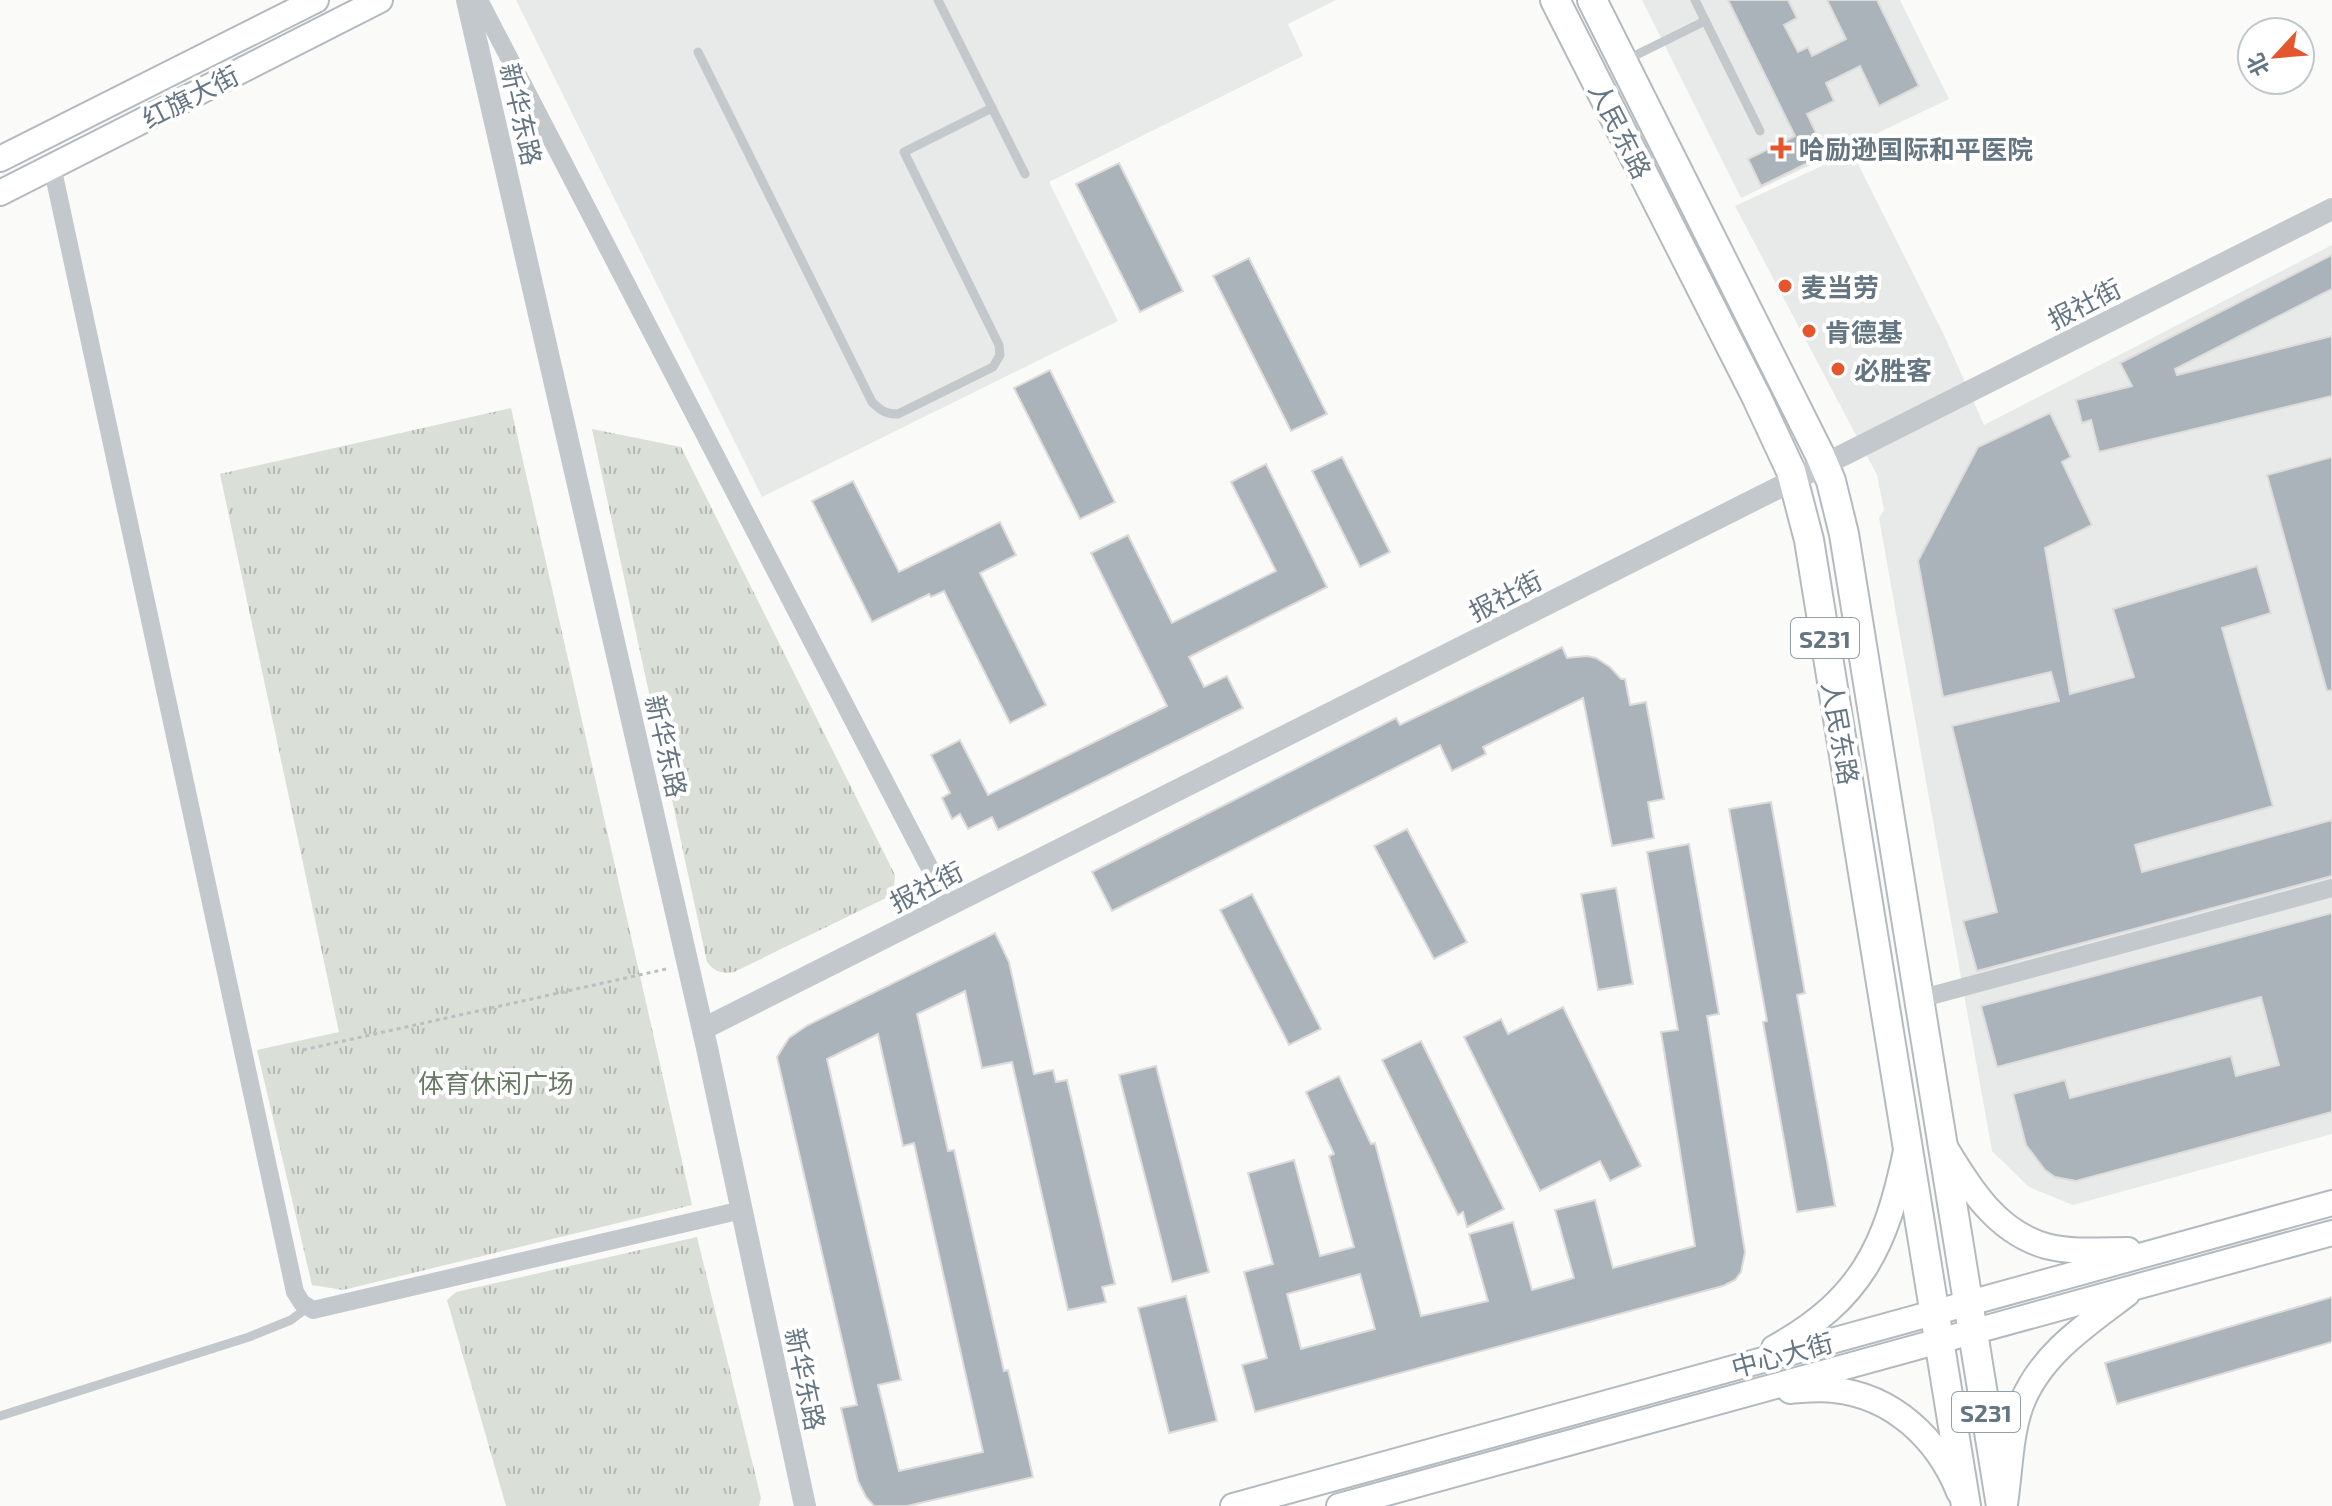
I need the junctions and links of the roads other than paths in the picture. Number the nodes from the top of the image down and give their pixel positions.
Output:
1 (316, 0) edge
2 (380, 0) edge
3 (467, 0) edge
4 (479, 0) edge
5 (938, 0) edge
6 (1555, 0) edge
7 (1592, 0) edge
8 (1695, 0) edge
9 (1705, 21) junction
10 (698, 52) dead end
11 (1623, 61) junction
12 (992, 108) junction
13 (1760, 131) dead end
14 (0, 159) edge
15 (52, 166) junction
16 (1025, 174) dead end
17 (0, 193) edge
18 (2332, 209) edge
19 (1824, 465) junction
20 (1794, 481) junction
21 (2332, 888) edge
22 (949, 905) junction
23 (1919, 999) junction
24 (703, 1029) junction
25 (1943, 1143) junction
26 (1907, 1145) junction
27 (2332, 1203) edge
28 (742, 1210) junction
29 (2332, 1233) edge
30 (2159, 1251) junction
31 (2138, 1286) junction
32 (308, 1307) junction
33 (1970, 1318) junction
34 (1937, 1326) junction
35 (1725, 1370) junction
36 (1716, 1402) junction
37 (0, 1416) edge
38 (805, 1506) edge
39 (1233, 1506) edge
40 (1339, 1506) edge
41 (1965, 1506) edge
42 (2003, 1506) edge

1 - 14 main road, 红旗大街
2 - 15 main road, 红旗大街
3 - 24 street, 新华东路
4 - 22 street
5 - 12 lane
6 - 20 main road, 人民东路 / S231
7 - 11 main road, 人民东路 / S231
8 - 9 lane
9 - 11 lane
9 - 13 lane
10 - 12 lane
11 - 19 main road, 人民东路 / S231
12 - 16 lane
15 - 17 main road, 红旗大街
15 - 32 street
18 - 19 street, 报社街
19 - 20 street, 报社街
19 - 23 main road, 人民东路 / S231
20 - 22 street, 报社街
20 - 26 main road, 人民东路 / S231
21 - 23 street
22 - 24 street, 报社街
23 - 25 main road, 人民东路 / S231
24 - 28 street, 新华东路
25 - 30 main road
25 - 33 main road, 人民东路 / S231
26 - 34 main road, 人民东路 / S231
26 - 35 main road
27 - 30 main road, 中心大街
28 - 32 street
28 - 38 street, 新华东路
29 - 31 main road, 中心大街
30 - 33 main road, 中心大街
31 - 33 main road, 中心大街
31 - 42 main road
32 - 37 lane
33 - 34 main road, 中心大街
33 - 42 main road, S231
34 - 35 main road, 中心大街
34 - 36 main road, 中心大街
34 - 41 main road, S231
35 - 39 main road, 中心大街
36 - 40 main road, 中心大街
36 - 41 main road

